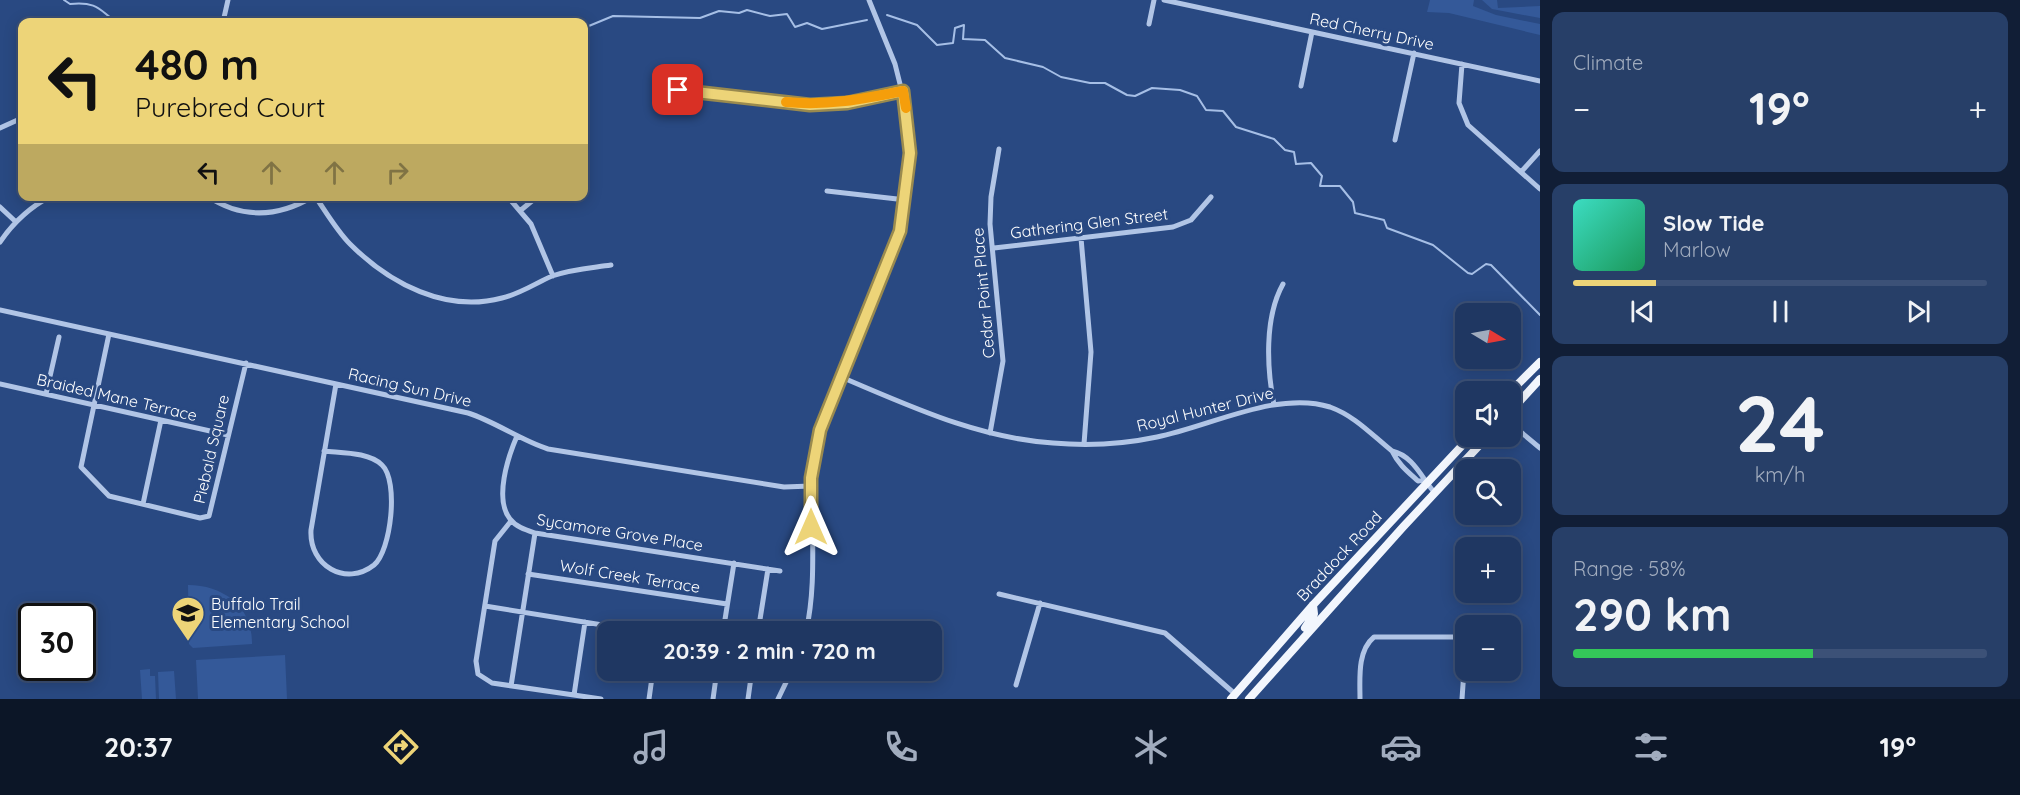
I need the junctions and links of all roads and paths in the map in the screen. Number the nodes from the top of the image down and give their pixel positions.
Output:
1 (228, 0) edge
2 (869, 0) edge
3 (1154, 0) edge
4 (1164, 0) edge
5 (224, 18) edge
6 (1149, 24) dead end
7 (1312, 32) junction
8 (1414, 53) junction
9 (1462, 64) junction
10 (1540, 81) edge
11 (1301, 86) dead end
12 (903, 91) junction
13 (669, 92) dead end
14 (18, 120) edge
15 (0, 129) edge
16 (1395, 140) dead end
17 (999, 149) dead end
18 (1540, 151) edge
19 (1521, 172) junction
20 (1540, 189) edge
21 (828, 191) dead end
22 (1211, 197) dead end
23 (906, 200) junction
24 (44, 201) edge
25 (214, 201) edge
26 (305, 201) edge
27 (319, 201) edge
28 (512, 201) edge
29 (532, 201) edge
30 (0, 207) edge
31 (521, 210) junction
32 (16, 222) junction
33 (1081, 238) junction
34 (0, 242) edge
35 (994, 248) junction
36 (610, 265) dead end
37 (553, 276) junction
38 (1283, 284) dead end
39 (0, 310) edge
40 (109, 334) junction
41 (59, 337) dead end
42 (1540, 362) edge
43 (246, 363) junction
44 (841, 377) junction
45 (1540, 379) edge
46 (1521, 381) edge
47 (0, 384) edge
48 (336, 384) junction
49 (46, 394) junction
50 (1521, 400) edge
51 (94, 405) junction
52 (1274, 405) junction
53 (161, 420) junction
54 (1521, 432) edge
55 (990, 433) junction
56 (228, 435) junction
57 (517, 436) junction
58 (1084, 444) junction
59 (1461, 447) edge
60 (1478, 447) edge
61 (1540, 448) edge
62 (324, 451) junction
63 (1426, 482) junction
64 (811, 486) junction
65 (1435, 493) junction
66 (143, 504) junction
67 (511, 521) junction
68 (535, 533) junction
69 (734, 563) junction
70 (768, 569) junction
71 (780, 571) dead end
72 (528, 574) junction
73 (999, 594) dead end
74 (1040, 603) junction
75 (727, 604) junction
76 (1313, 605) junction
77 (485, 606) junction
78 (522, 612) junction
79 (725, 621) edge
80 (760, 621) edge
81 (808, 621) edge
82 (585, 622) junction
83 (597, 624) edge
84 (1455, 637) edge
85 (1284, 659) junction
86 (651, 681) edge
87 (715, 681) edge
88 (750, 681) edge
89 (787, 681) edge
90 (1463, 681) edge
91 (1016, 685) dead end
92 (511, 686) junction
93 (574, 695) junction
94 (1234, 697) edge
95 (601, 699) edge
96 (649, 699) edge
97 (713, 699) edge
98 (748, 699) edge
99 (778, 699) edge
100 (1249, 699) edge
101 (1360, 699) edge
102 (1462, 699) edge

1 - 5 street
2 - 12 street
3 - 6 street
4 - 7 street, Red Cherry Drive
7 - 8 street, Red Cherry Drive
7 - 11 street
8 - 9 street, Red Cherry Drive
8 - 16 street
9 - 10 street, Red Cherry Drive
9 - 19 street
12 - 13 street
12 - 23 street
14 - 15 street
17 - 35 street, Cedar Point Place
18 - 19 street
19 - 20 street
21 - 23 street
22 - 33 street, Gathering Glen Street
23 - 44 street
24 - 32 street
25 - 26 street
27 - 37 street
28 - 31 street
29 - 31 street
30 - 32 street
31 - 37 street
32 - 34 street
33 - 35 street, Gathering Glen Street
33 - 58 street
35 - 55 street, Cedar Point Place
36 - 37 street
38 - 52 street
39 - 40 street, Racing Sun Drive
40 - 43 street, Racing Sun Drive
40 - 51 street, Piebald Square
41 - 49 street
42 - 46 main road
43 - 48 street, Racing Sun Drive
43 - 56 street, Piebald Square
44 - 55 street, Royal Hunter Drive
44 - 64 street
45 - 50 main road
47 - 49 street, Braided Mane Terrace
48 - 57 street, Racing Sun Drive
48 - 62 street
49 - 51 street, Braided Mane Terrace
51 - 53 street, Braided Mane Terrace
51 - 66 street, Piebald Square
52 - 58 street, Royal Hunter Drive
52 - 63 street, Royal Hunter Drive
53 - 56 street, Braided Mane Terrace
53 - 66 street
54 - 61 street
55 - 58 street, Royal Hunter Drive
56 - 66 street, Piebald Square
57 - 64 street, Racing Sun Drive
57 - 67 street
59 - 63 main road, Braddock Road
60 - 65 main road, Braddock Road
62 - 62 street
63 - 65 street, Royal Hunter Drive
63 - 76 main road, Braddock Road
64 - 81 street
65 - 85 main road, Braddock Road
67 - 68 street, Sycamore Grove Place
67 - 77 street
68 - 69 street, Sycamore Grove Place
68 - 72 street
69 - 70 street, Sycamore Grove Place
69 - 75 street
70 - 71 street, Sycamore Grove Place
70 - 80 street
72 - 75 street, Wolf Creek Terrace
72 - 78 street
73 - 74 street
74 - 91 street
74 - 94 street
75 - 79 street
76 - 85 main road
76 - 94 main road, Braddock Road
77 - 78 street
77 - 92 street
78 - 82 street
78 - 92 street
82 - 83 street
82 - 93 street
84 - 101 street
85 - 100 main road, Braddock Road
86 - 96 street
87 - 97 street
88 - 98 street
89 - 99 street
90 - 102 street
92 - 93 street
93 - 95 street

